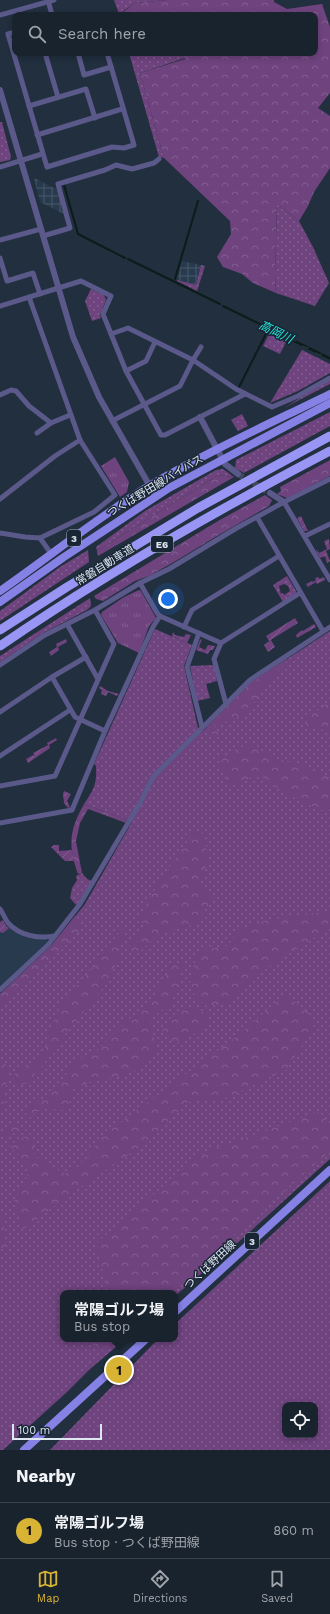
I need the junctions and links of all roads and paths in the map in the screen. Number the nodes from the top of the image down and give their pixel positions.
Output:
1 (54, 0) edge
2 (48, 1) edge
3 (51, 12) edge
4 (0, 15) edge
5 (12, 33) edge
6 (12, 48) edge
7 (14, 56) edge
8 (46, 56) edge
9 (79, 56) edge
10 (107, 56) edge
11 (111, 67) junction
12 (0, 90) edge
13 (58, 97) junction
14 (29, 106) junction
15 (122, 109) junction
16 (95, 118) junction
17 (37, 135) junction
18 (42, 154) junction
19 (159, 159) dead end
20 (21, 161) junction
21 (0, 167) edge
22 (41, 229) junction
23 (43, 236) junction
24 (0, 240) edge
25 (0, 258) edge
26 (58, 288) junction
27 (40, 294) junction
28 (29, 297) junction
29 (0, 306) edge
30 (111, 334) junction
31 (155, 342) junction
32 (201, 347) dead end
33 (193, 360) junction
34 (126, 371) junction
35 (330, 378) edge
36 (245, 394) junction
37 (330, 394) edge
38 (0, 396) edge
39 (330, 403) edge
40 (143, 404) junction
41 (70, 415) junction
42 (200, 417) junction
43 (112, 421) junction
44 (51, 423) junction
45 (37, 433) dead end
46 (330, 436) edge
47 (80, 440) junction
48 (216, 450) junction
49 (330, 451) edge
50 (222, 459) junction
51 (238, 474) tunnel mouth
52 (330, 479) edge
53 (149, 486) junction
54 (270, 493) tunnel mouth
55 (156, 497) junction
56 (0, 499) edge
57 (284, 502) junction
58 (257, 517) junction
59 (330, 524) edge
60 (0, 533) edge
61 (305, 536) junction
62 (40, 538) junction
63 (52, 555) junction
64 (279, 556) junction
65 (330, 580) edge
66 (140, 583) junction
67 (0, 591) edge
68 (300, 593) junction
69 (0, 602) edge
70 (95, 610) junction
71 (160, 616) junction
72 (66, 624) junction
73 (184, 627) junction
74 (330, 627) edge
75 (0, 630) edge
76 (323, 631) junction
77 (199, 633) junction
78 (221, 644) junction
79 (0, 646) edge
80 (86, 657) junction
81 (0, 665) edge
82 (52, 677) junction
83 (98, 679) junction
84 (226, 704) junction
85 (70, 710) junction
86 (0, 712) edge
87 (80, 720) junction
88 (202, 727) junction
89 (105, 731) junction
90 (0, 756) edge
91 (0, 786) edge
92 (0, 823) edge
93 (0, 909) edge
94 (55, 936) junction
95 (0, 990) edge
96 (330, 1170) edge
97 (178, 1309) edge
98 (143, 1342) edge
99 (24, 1450) edge

1 - 2 street
2 - 3 street
2 - 4 street
5 - 6 street
7 - 14 street
8 - 13 street
9 - 11 street
10 - 11 street
11 - 15 street
12 - 20 street
13 - 14 street
13 - 16 street
14 - 17 street
15 - 16 street
15 - 18 street
16 - 17 street
17 - 18 street
18 - 20 street
19 - 23 street
20 - 21 street
20 - 22 street
22 - 23 street
22 - 24 street
23 - 26 street
25 - 27 street
26 - 27 street
26 - 30 street
26 - 43 street
27 - 28 street
28 - 29 street
28 - 41 street
30 - 31 street
30 - 34 street
31 - 33 street
31 - 34 street
32 - 33 street
33 - 36 street
33 - 40 street
34 - 40 street
35 - 36 street
36 - 42 street
37 - 48 main road, つくば野田線バイパス / 3
38 - 44 street
39 - 50 main road, つくば野田線バイパス / 3
40 - 42 street
40 - 43 street
41 - 44 street
41 - 47 street
42 - 48 street
43 - 53 street
44 - 45 street
46 - 75 highway, 常磐自動車道 / E6
47 - 56 street
47 - 62 street
48 - 50 street
48 - 53 main road, つくば野田線バイパス / 3
49 - 79 highway, 常磐自動車道 / E6
50 - 51 street
50 - 55 main road, つくば野田線バイパス / 3
52 - 57 street
53 - 55 street
53 - 63 main road, つくば野田線バイパス / 3
54 - 57 street
55 - 69 main road, つくば野田線バイパス / 3
57 - 58 street
57 - 61 street
58 - 64 street
58 - 66 street
59 - 61 street
60 - 62 street
61 - 65 street
62 - 63 street
63 - 67 main road, つくば野田線バイパス / 3
64 - 68 street
64 - 73 street
66 - 70 street
66 - 71 street
68 - 76 street
68 - 78 street
70 - 72 street
70 - 83 street
71 - 73 street
71 - 89 street
72 - 80 street
72 - 81 street
73 - 77 street
74 - 76 street
76 - 84 street
77 - 78 street
77 - 88 street
78 - 84 street
80 - 82 street
80 - 83 street
82 - 85 street
82 - 86 street
83 - 87 street
84 - 88 street
85 - 87 street
85 - 90 street
87 - 89 street
87 - 91 street
88 - 94 street
89 - 92 street
93 - 94 street
94 - 95 street
96 - 97 main road, つくば野田線 / 3
98 - 99 main road

